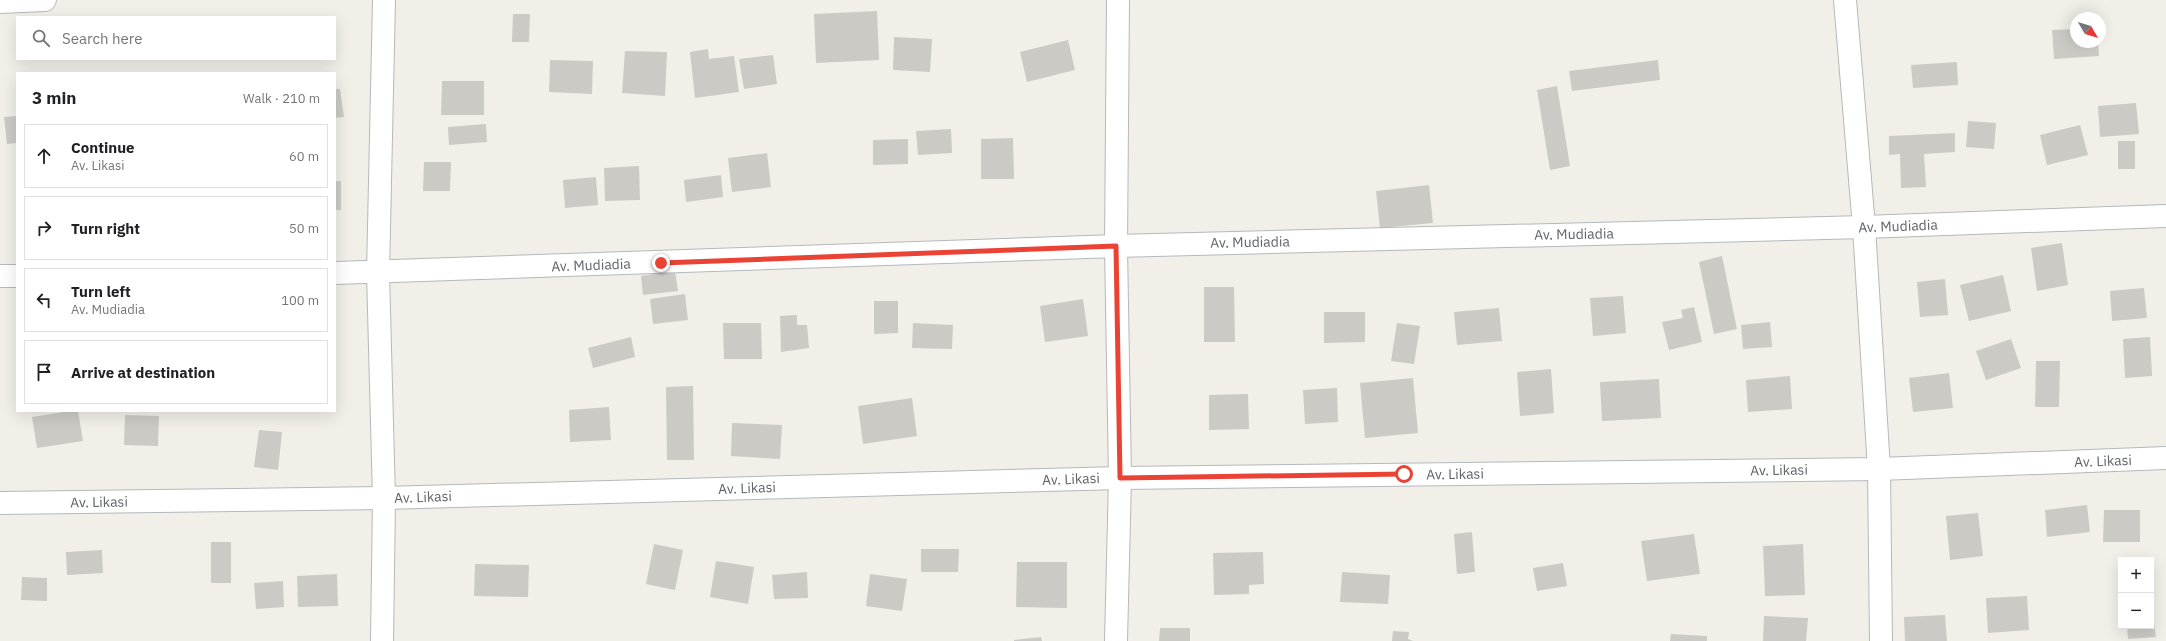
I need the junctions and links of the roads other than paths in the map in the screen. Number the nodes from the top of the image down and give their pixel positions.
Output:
1 (45, 0) edge
2 (384, 0) edge
3 (1118, 0) edge
4 (1846, 0) edge
5 (0, 2) edge
6 (2166, 216) edge
7 (1864, 227) junction
8 (1116, 246) junction
9 (378, 273) junction
10 (336, 274) edge
11 (0, 276) edge
12 (16, 276) edge
13 (2166, 458) edge
14 (1879, 469) junction
15 (1120, 478) junction
16 (384, 498) junction
17 (0, 503) edge
18 (382, 641) edge
19 (1116, 641) edge
20 (1881, 641) edge

1 - 5 street
2 - 9 street
3 - 8 street
4 - 7 street
6 - 7 street, Av. Mudiadia
7 - 8 street, Av. Mudiadia
7 - 14 street
8 - 9 street, Av. Mudiadia
8 - 15 street
9 - 10 street, Av. Mudiadia
9 - 16 street
11 - 12 street
13 - 14 street, Av. Likasi
14 - 15 street, Av. Likasi
14 - 20 street
15 - 16 street, Av. Likasi
15 - 19 street
16 - 17 street, Av. Likasi
16 - 18 street

